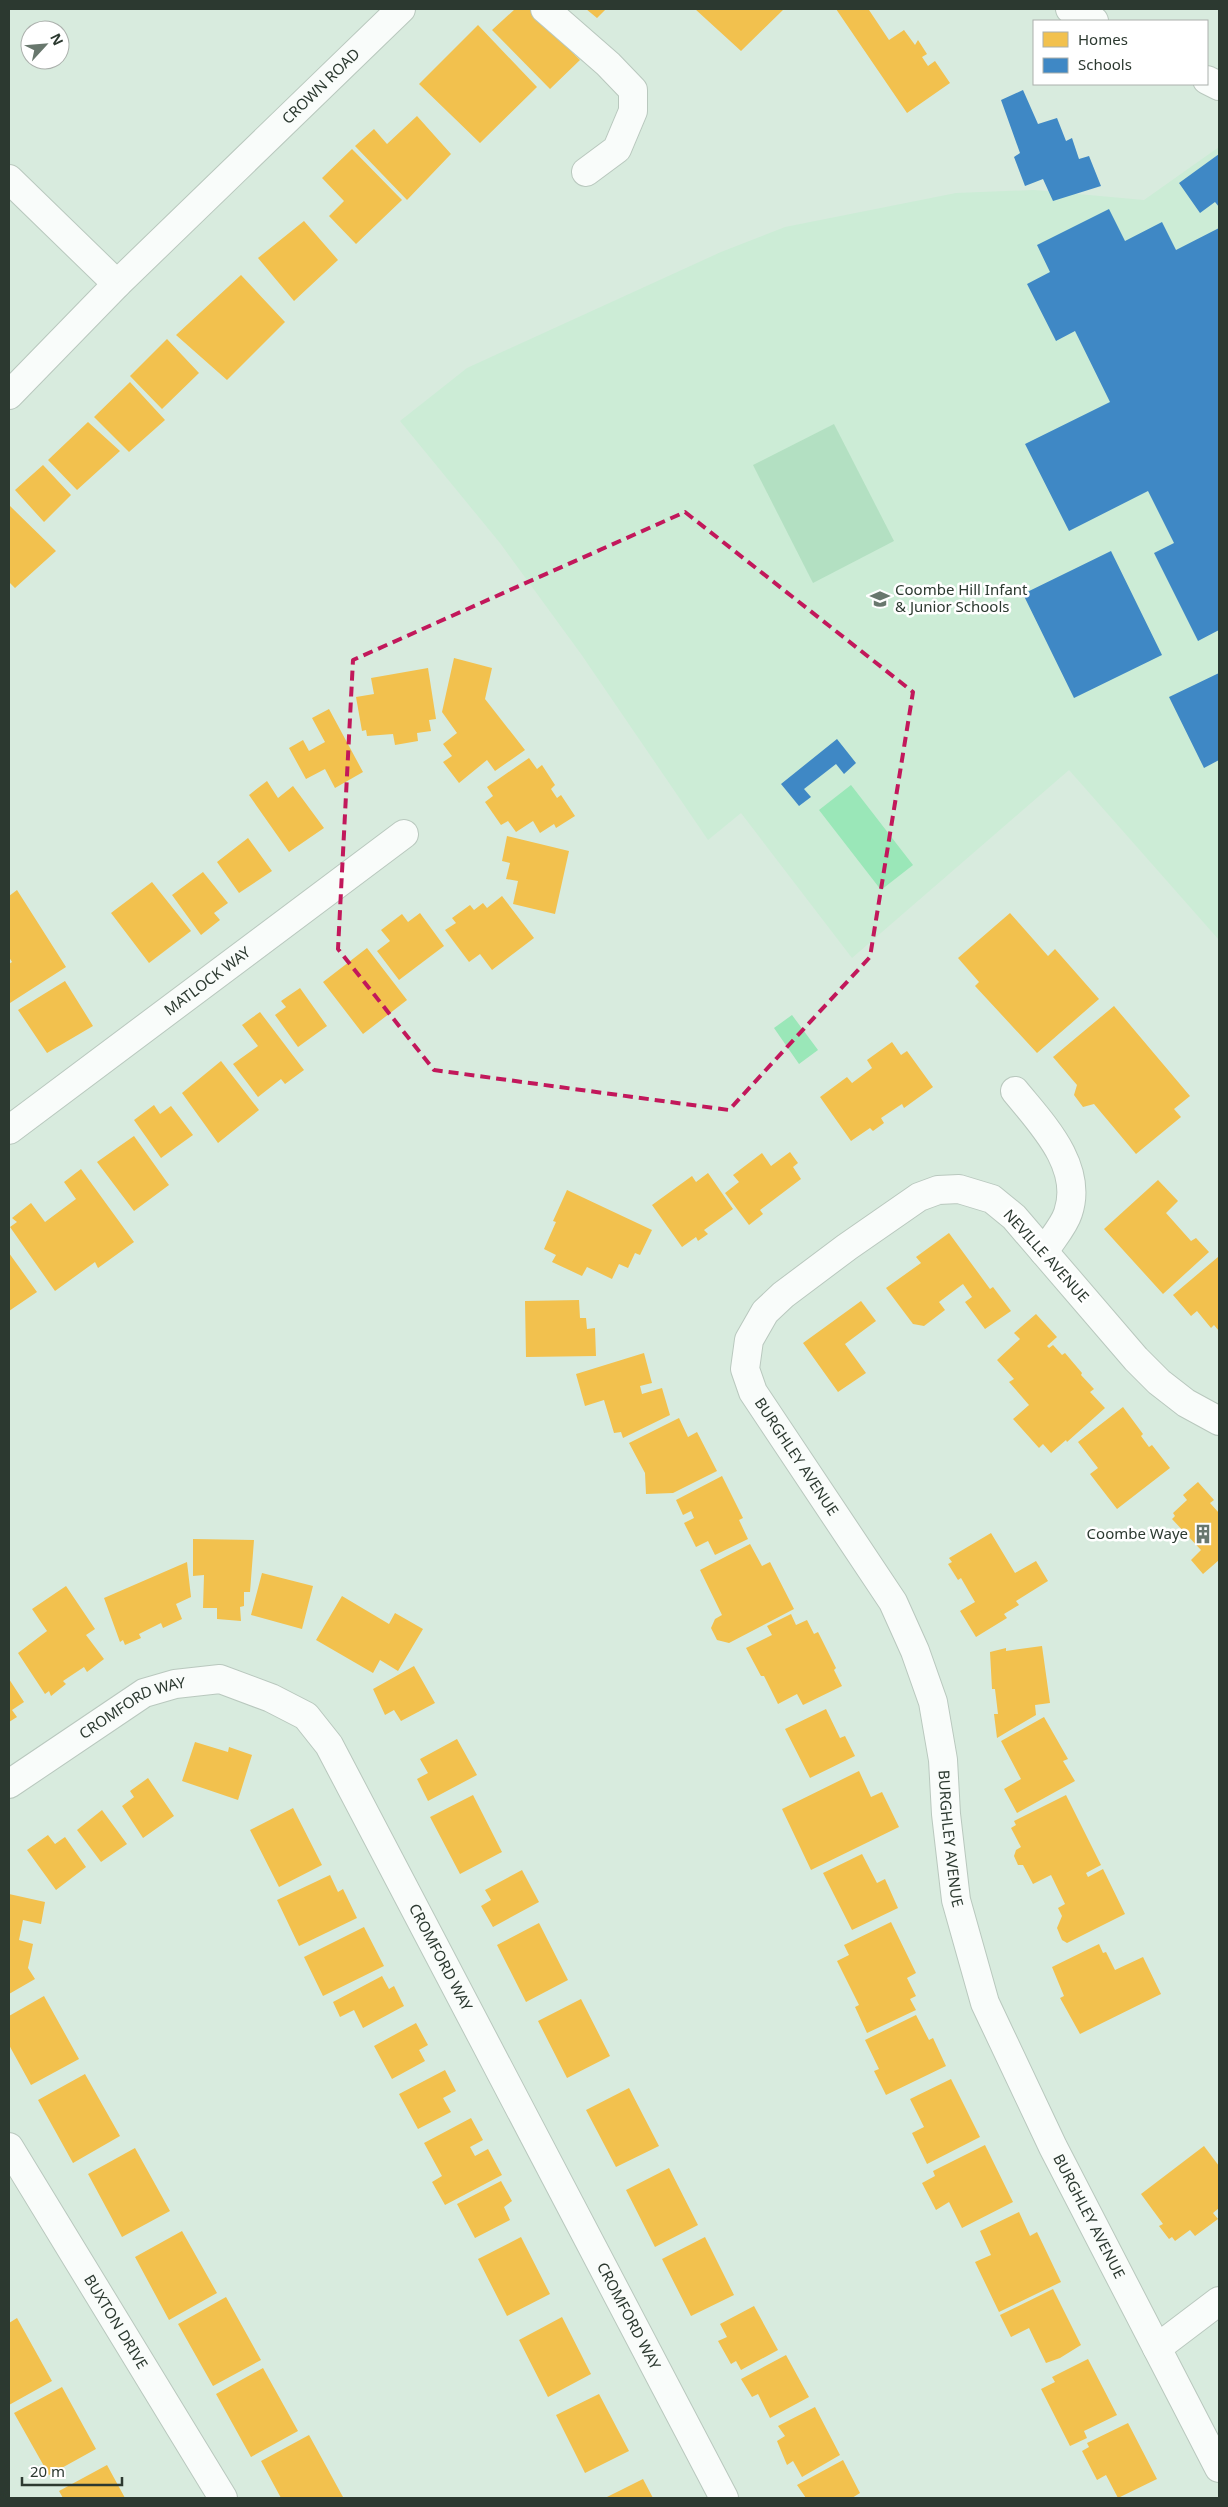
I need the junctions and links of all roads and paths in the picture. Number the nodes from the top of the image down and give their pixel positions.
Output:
1 (401, 9) edge
2 (545, 9) edge
3 (1070, 9) edge
4 (1092, 20) edge
5 (586, 172) dead end
6 (9, 179) edge
7 (117, 284) junction
8 (9, 395) edge
9 (404, 834) dead end
10 (1015, 1091) dead end
11 (10, 1125) edge
12 (847, 1247) joint
13 (1044, 1252) junction
14 (1219, 1422) edge
15 (9, 1784) edge
16 (9, 2147) edge
17 (1219, 2301) edge
18 (1157, 2348) junction
19 (1219, 2468) edge
20 (223, 2498) edge
21 (724, 2498) edge

1 - 7 street, CROWN ROAD
2 - 5 street
3 - 4 street
6 - 7 street
7 - 8 street, CROWN ROAD
9 - 11 street, MATLOCK WAY
10 - 13 street
12 - 13 street, NEVILLE AVENUE
12 - 18 street, BURGHLEY AVENUE
13 - 14 street, NEVILLE AVENUE
15 - 21 street, CROMFORD WAY
16 - 20 street, BUXTON DRIVE
17 - 18 street
18 - 19 street, BURGHLEY AVENUE

